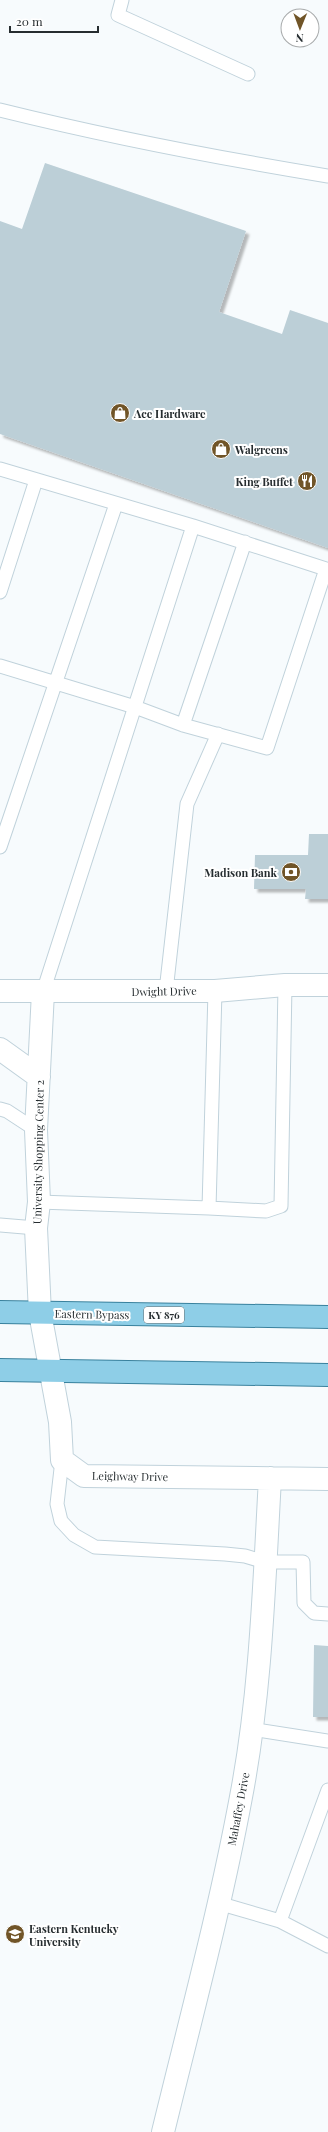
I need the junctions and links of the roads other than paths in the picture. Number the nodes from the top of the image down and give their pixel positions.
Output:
1 (122, 0) edge
2 (248, 74) dead end
3 (0, 110) edge
4 (328, 176) edge
5 (0, 469) edge
6 (36, 480) junction
7 (116, 504) junction
8 (193, 526) junction
9 (245, 542) junction
10 (0, 592) edge
11 (0, 666) edge
12 (57, 682) junction
13 (135, 707) junction
14 (183, 725) junction
15 (218, 734) junction
16 (0, 847) edge
17 (285, 985) junction
18 (328, 985) edge
19 (0, 991) edge
20 (166, 991) junction
21 (215, 991) junction
22 (43, 992) junction
23 (0, 1049) edge
24 (39, 1077) junction
25 (0, 1109) edge
26 (36, 1130) junction
27 (39, 1202) junction
28 (209, 1208) junction
29 (0, 1225) edge
30 (36, 1228) junction
31 (0, 1312) edge
32 (40, 1313) junction
33 (328, 1318) edge
34 (0, 1370) edge
35 (50, 1371) junction
36 (328, 1375) edge
37 (62, 1460) junction
38 (270, 1478) junction
39 (328, 1479) edge
40 (265, 1562) junction
41 (328, 1614) edge
42 (251, 1729) junction
43 (328, 1741) edge
44 (328, 1790) edge
45 (218, 1903) junction
46 (280, 1921) junction
47 (328, 1946) edge
48 (163, 2132) edge

1 - 2 lane
3 - 4 lane
5 - 6 lane
6 - 7 lane
6 - 10 lane
7 - 8 lane
7 - 12 lane
8 - 9 lane
8 - 13 lane
9 - 14 lane
9 - 15 lane
11 - 12 lane
12 - 13 lane
12 - 16 lane
13 - 14 lane
13 - 22 lane
14 - 15 lane
15 - 20 lane
17 - 18 street, Dwight Drive
17 - 21 street, Dwight Drive
17 - 28 lane
19 - 22 street, Dwight Drive
20 - 21 street, Dwight Drive
20 - 22 street, Dwight Drive
21 - 28 lane
22 - 24 street, University Shopping Center 2
23 - 24 street
24 - 26 street, University Shopping Center 2
25 - 26 lane
26 - 27 street, University Shopping Center 2
27 - 28 lane
27 - 30 street, University Shopping Center 2
29 - 30 lane
30 - 32 street, University Shopping Center 2
31 - 32 main road, Eastern Bypass / KY 876
32 - 33 main road, Eastern Bypass / KY 876
32 - 35 street
34 - 35 main road
35 - 36 main road
35 - 37 street
37 - 38 street, Leighway Drive
37 - 40 lane
38 - 39 street, Leighway Drive
38 - 40 street, Mahaffey Drive
40 - 41 lane
40 - 42 street, Mahaffey Drive
42 - 43 lane
42 - 45 street, Mahaffey Drive
44 - 46 lane
45 - 46 lane
45 - 48 street, Mahaffey Drive
46 - 47 lane

